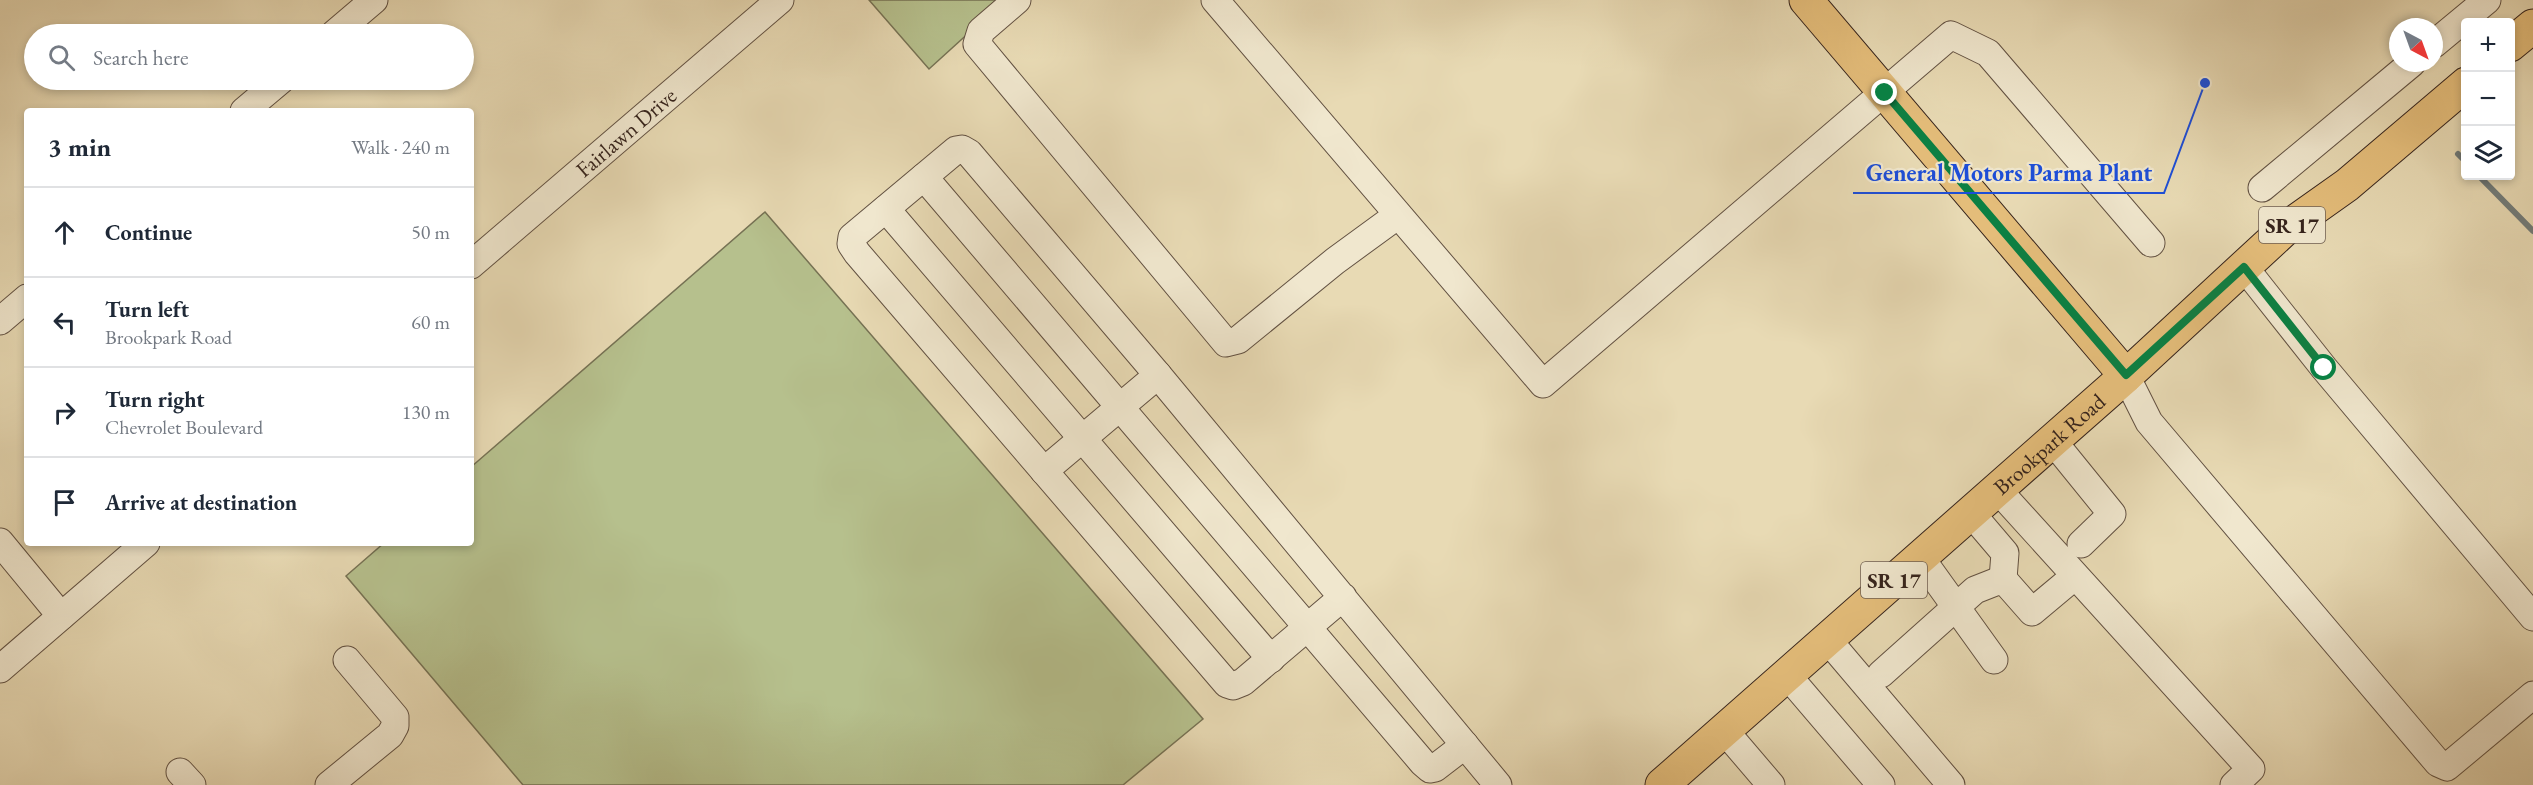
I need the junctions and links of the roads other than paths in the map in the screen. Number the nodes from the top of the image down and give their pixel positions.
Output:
1 (374, 0) edge
2 (780, 0) edge
3 (1017, 0) edge
4 (1215, 0) edge
5 (1806, 0) edge
6 (2487, 0) edge
7 (346, 24) edge
8 (2533, 26) edge
9 (2443, 37) edge
10 (2515, 42) edge
11 (2401, 72) edge
12 (2461, 88) edge
13 (269, 90) edge
14 (1885, 93) junction
15 (248, 108) edge
16 (924, 177) junction
17 (2262, 188) dead end
18 (886, 209) junction
19 (1398, 215) junction
20 (2151, 243) dead end
21 (474, 262) edge
22 (2244, 267) junction
23 (24, 301) edge
24 (0, 321) edge
25 (1158, 375) junction
26 (2126, 375) junction
27 (1120, 408) junction
28 (1081, 439) junction
29 (2052, 440) junction
30 (1044, 471) junction
31 (1997, 489) junction
32 (1971, 513) junction
33 (0, 542) edge
34 (2081, 544) dead end
35 (143, 546) edge
36 (1920, 557) junction
37 (2075, 576) junction
38 (2002, 579) junction
39 (1343, 597) junction
40 (1956, 606) junction
41 (61, 616) junction
42 (2533, 617) edge
43 (1307, 628) junction
44 (1827, 639) junction
45 (1271, 659) junction
46 (347, 660) dead end
47 (1994, 660) dead end
48 (0, 669) edge
49 (1881, 674) dead end
50 (1787, 675) junction
51 (2533, 695) edge
52 (1724, 730) junction
53 (1465, 745) junction
54 (2451, 776) edge
55 (329, 785) edge
56 (1498, 785) edge
57 (1662, 785) edge
58 (1771, 785) edge
59 (1881, 785) edge
60 (1951, 785) edge
61 (2234, 785) edge

1 - 7 street
2 - 21 street, Fairlawn Drive
3 - 19 street
4 - 19 street
5 - 14 main road
6 - 9 street
8 - 10 main road
11 - 17 street
12 - 22 main road, Brookpark Road / SR 17
13 - 15 street
14 - 19 street
14 - 20 street
14 - 26 main road
16 - 18 street
16 - 25 street
16 - 27 street
18 - 28 street
18 - 30 street
22 - 26 main road, Brookpark Road / SR 17
22 - 42 street
23 - 24 street
25 - 27 street
25 - 39 street
26 - 29 main road, Brookpark Road / SR 17
26 - 54 street
27 - 28 street
27 - 43 street
28 - 30 street
28 - 45 street
29 - 31 main road, Brookpark Road / SR 17
29 - 34 street
30 - 45 street
31 - 32 main road, Brookpark Road / SR 17
31 - 37 street
32 - 36 main road, Brookpark Road / SR 17
32 - 38 street
33 - 41 street
35 - 41 street
36 - 40 street
36 - 44 main road, Brookpark Road / SR 17
37 - 38 street
37 - 61 street
38 - 40 street
39 - 43 street
39 - 53 street
40 - 47 street
40 - 49 street
41 - 48 street
43 - 45 street
43 - 53 street
44 - 50 main road, Brookpark Road / SR 17
44 - 60 street
46 - 55 street
50 - 52 main road, Brookpark Road / SR 17
50 - 59 street
51 - 54 street
52 - 57 main road, Brookpark Road / SR 17
52 - 58 street
53 - 56 street

